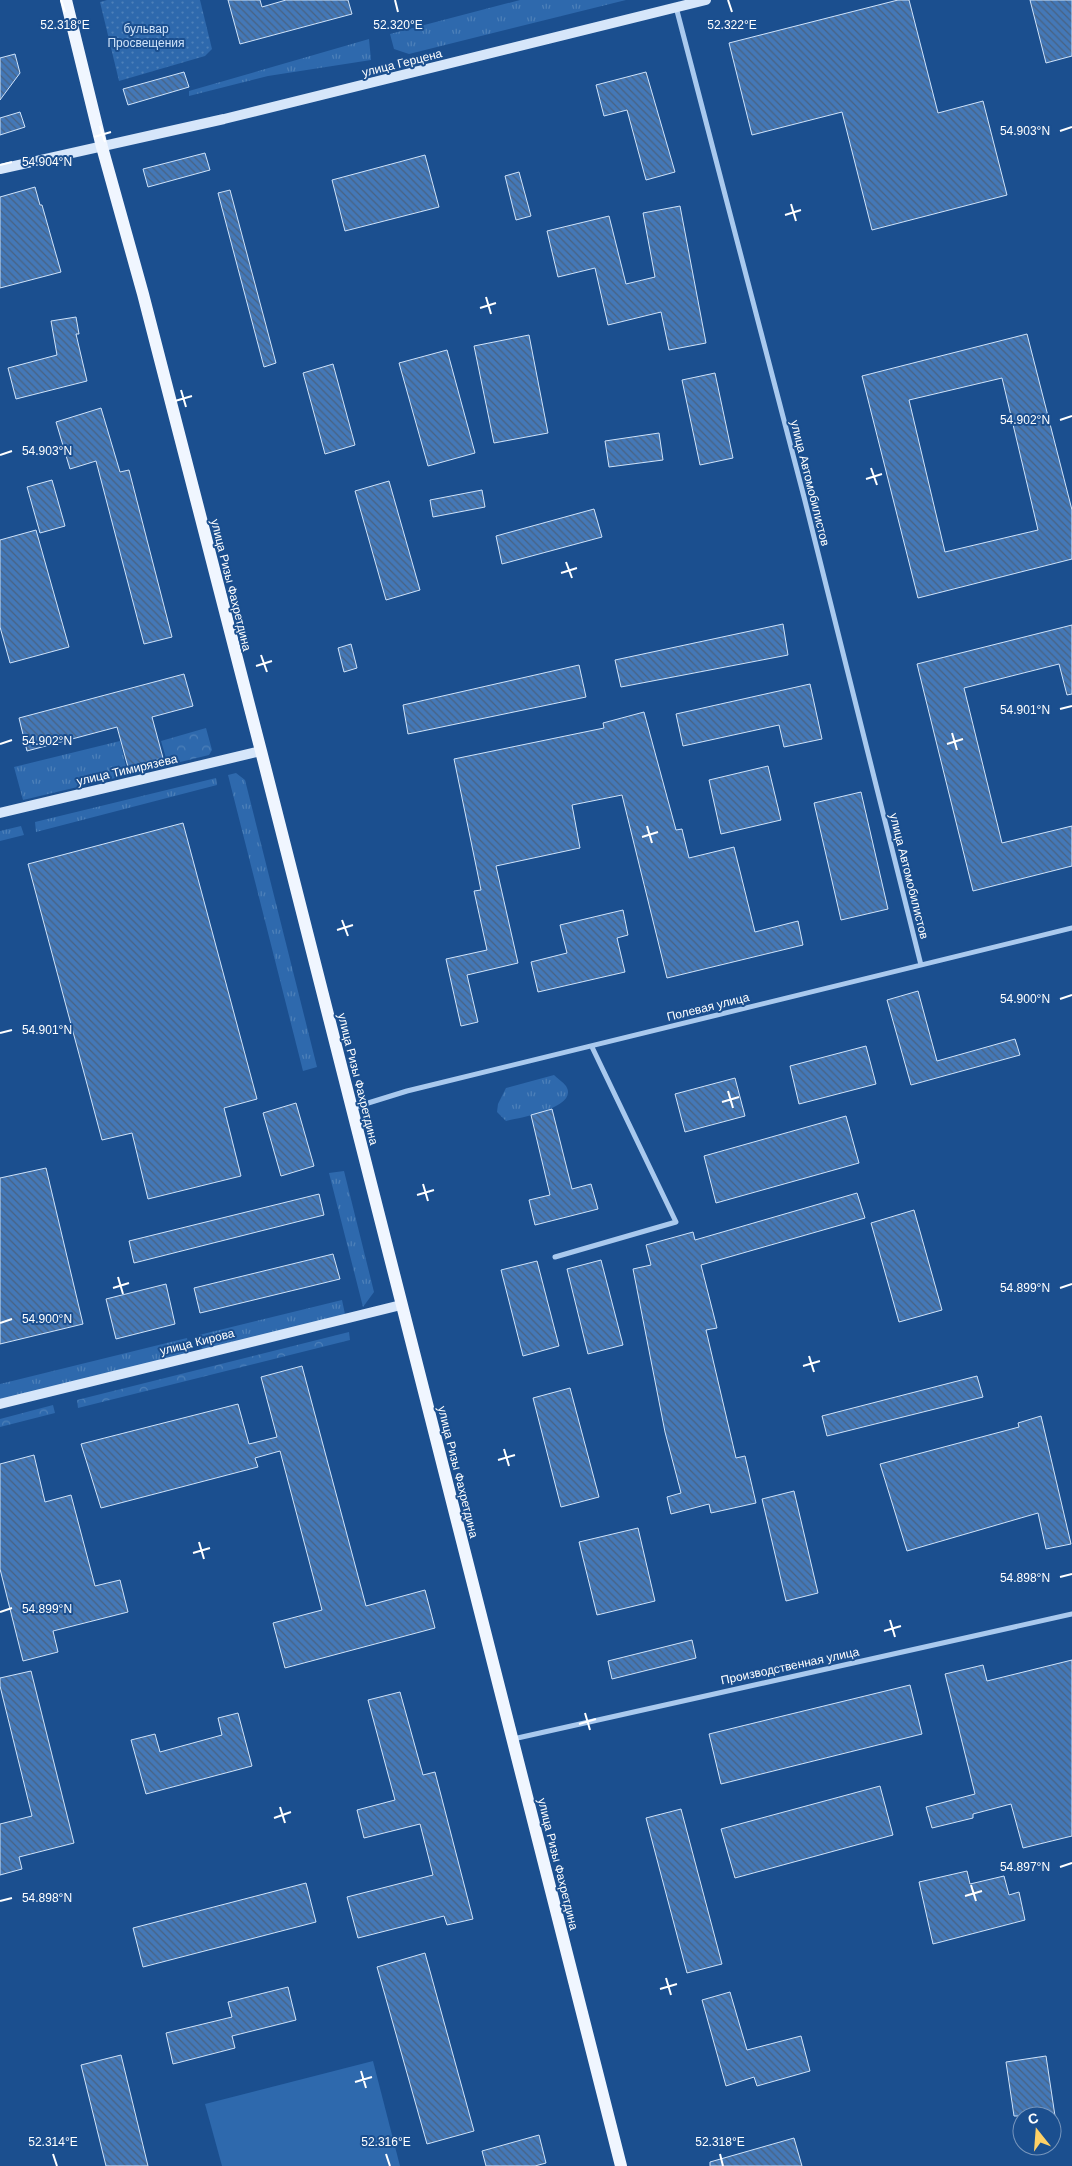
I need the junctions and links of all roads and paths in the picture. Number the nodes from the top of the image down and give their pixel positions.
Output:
1 (66, 0) edge
2 (706, 0) edge
3 (676, 7) junction
4 (102, 147) junction
5 (0, 169) edge
6 (261, 751) junction
7 (0, 813) edge
8 (1072, 928) edge
9 (921, 965) junction
10 (592, 1046) junction
11 (351, 1108) junction
12 (555, 1257) dead end
13 (401, 1305) junction
14 (0, 1404) edge
15 (1072, 1614) edge
16 (512, 1739) junction
17 (621, 2166) edge

1 - 4 main road, улица Ризы Фахретдина
2 - 3 main road, улица Герцена
3 - 4 main road, улица Герцена
3 - 9 street, улица Автомобилистов
4 - 5 main road, улица Герцена
4 - 6 main road, улица Ризы Фахретдина
6 - 7 main road, улица Тимирязева
6 - 11 main road, улица Ризы Фахретдина
8 - 9 street, Полевая улица
9 - 10 street, Полевая улица
10 - 11 street, Полевая улица
10 - 12 street
11 - 13 main road, улица Ризы Фахретдина
13 - 14 main road, улица Кирова
13 - 16 main road, улица Ризы Фахретдина
15 - 16 street, Производственная улица
16 - 17 main road, улица Ризы Фахретдина

